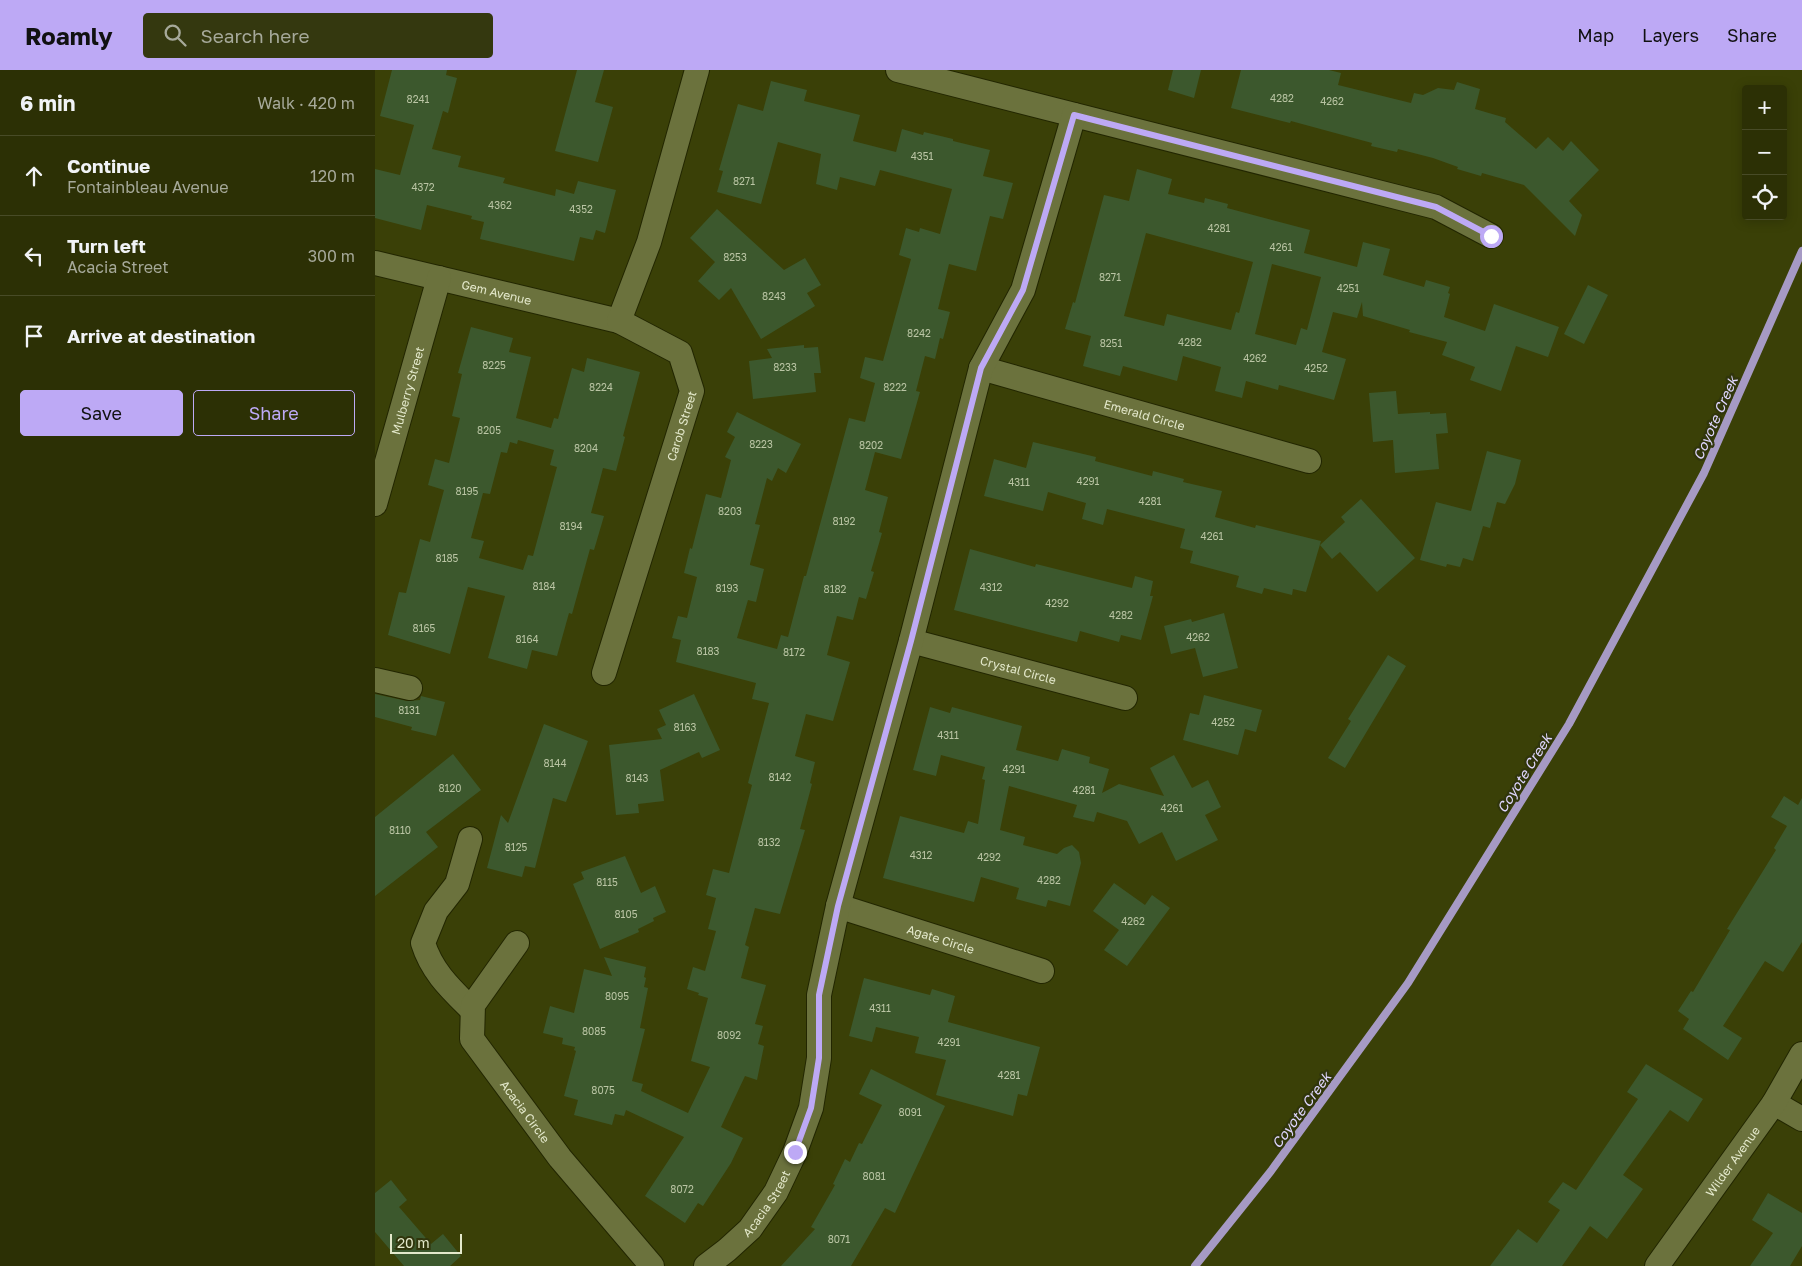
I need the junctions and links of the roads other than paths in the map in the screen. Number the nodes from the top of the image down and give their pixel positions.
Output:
1 (697, 70) edge
2 (898, 70) edge
3 (1074, 115) junction
4 (1491, 236) dead end
5 (375, 263) edge
6 (439, 278) junction
7 (619, 321) junction
8 (981, 368) junction
9 (1309, 461) dead end
10 (375, 504) edge
11 (911, 641) junction
12 (604, 673) dead end
13 (375, 680) edge
14 (411, 688) dead end
15 (1125, 698) dead end
16 (470, 839) dead end
17 (838, 906) junction
18 (517, 943) dead end
19 (1042, 971) dead end
20 (472, 1010) junction
21 (1802, 1054) edge
22 (1774, 1103) junction
23 (1802, 1119) edge
24 (652, 1266) edge
25 (706, 1266) edge
26 (1657, 1266) edge

1 - 7 street
2 - 3 street
3 - 4 street
3 - 8 street, Acacia Street
5 - 6 street, Gem Avenue
6 - 7 street, Gem Avenue
6 - 10 street, Mulberry Street
7 - 12 street, Carob Street
8 - 9 street, Emerald Circle
8 - 11 street, Acacia Street
11 - 15 street, Crystal Circle
11 - 17 street, Acacia Street
13 - 14 street
16 - 20 street
17 - 19 street, Agate Circle
17 - 25 street, Acacia Street
18 - 20 street
20 - 24 street, Acacia Circle
21 - 22 street, Wilder Avenue
22 - 23 street
22 - 26 street, Wilder Avenue

